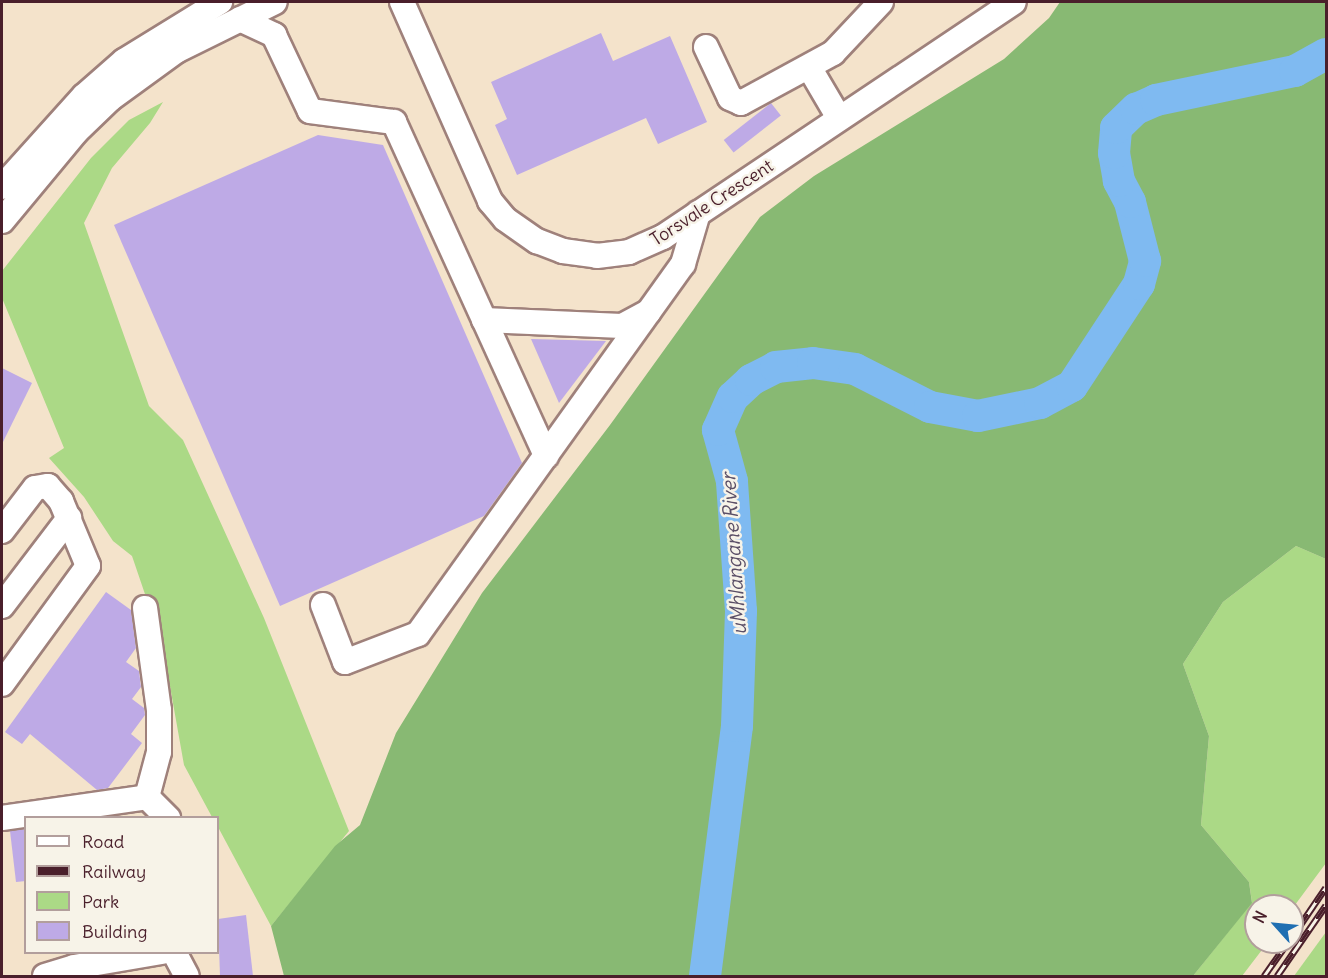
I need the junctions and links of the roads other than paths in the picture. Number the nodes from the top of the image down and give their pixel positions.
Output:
1 (220, 2) edge
2 (275, 2) edge
3 (402, 2) edge
4 (881, 2) edge
5 (1014, 2) edge
6 (240, 19) junction
7 (706, 46) dead end
8 (809, 66) junction
9 (839, 118) junction
10 (2, 188) edge
11 (699, 213) junction
12 (2, 221) edge
13 (650, 311) junction
14 (484, 320) junction
15 (546, 456) junction
16 (69, 518) junction
17 (2, 531) edge
18 (323, 605) dead end
19 (2, 606) edge
20 (145, 608) dead end
21 (2, 684) edge
22 (147, 797) junction
23 (53, 815) edge
24 (36, 816) edge
25 (166, 816) edge
26 (24, 817) edge
27 (2, 818) edge
28 (140, 954) edge
29 (175, 954) edge
30 (73, 960) edge
31 (45, 976) edge
32 (187, 976) edge

1 - 10 street
2 - 6 street
3 - 11 street, Torsvale Crescent
4 - 8 street
5 - 9 street, Torsvale Crescent
6 - 12 street
6 - 14 street
7 - 8 street
8 - 9 street
9 - 11 street, Torsvale Crescent
11 - 13 street
13 - 14 street
13 - 15 street
14 - 15 street
15 - 18 street
16 - 17 street
16 - 19 street
16 - 21 street
20 - 22 street
22 - 23 street
22 - 25 street
23 - 24 street
26 - 27 street
28 - 30 street
29 - 32 street
30 - 31 street

